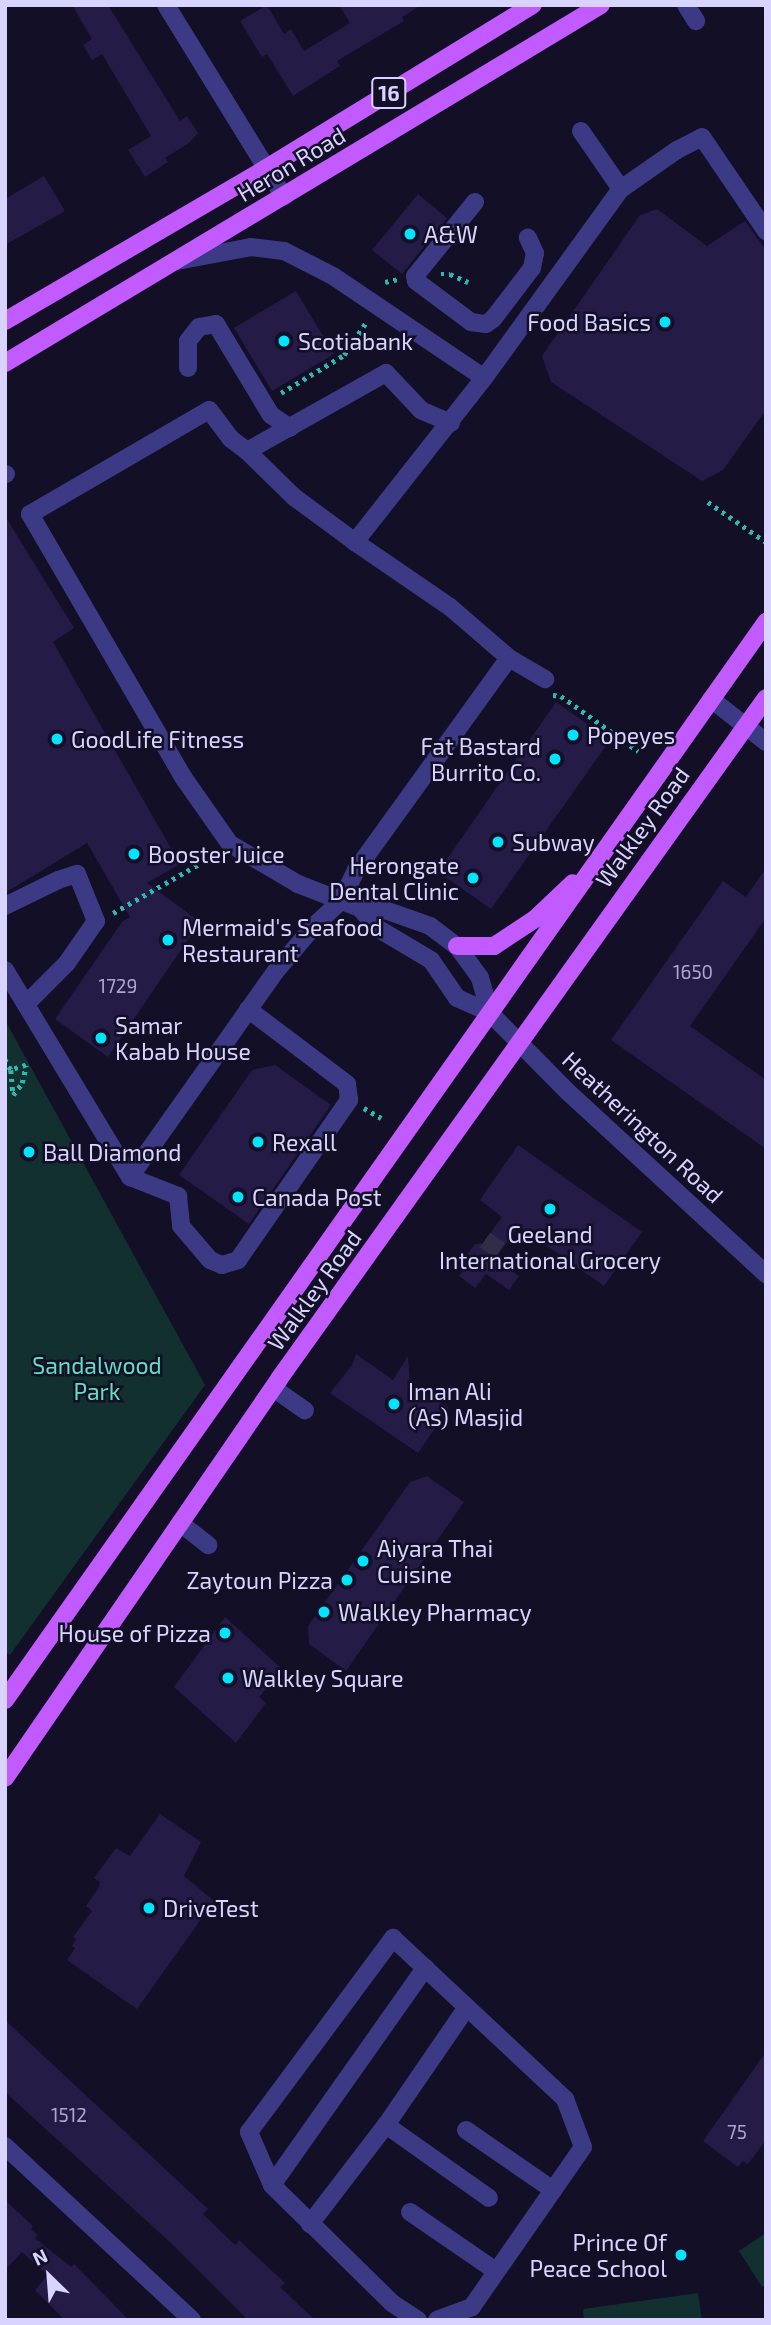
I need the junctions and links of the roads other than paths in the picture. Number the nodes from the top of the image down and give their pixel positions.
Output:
1 (166, 5) edge
2 (533, 5) edge
3 (601, 5) edge
4 (686, 5) edge
5 (696, 22) dead end
6 (581, 131) dead end
7 (265, 169) junction
8 (621, 189) junction
9 (285, 197) junction
10 (475, 202) dead end
11 (766, 231) edge
12 (528, 238) dead end
13 (177, 261) junction
14 (5, 321) edge
15 (5, 363) edge
16 (188, 368) dead end
17 (484, 378) junction
18 (451, 423) junction
19 (290, 428) junction
20 (247, 451) junction
21 (355, 542) junction
22 (766, 622) edge
23 (509, 658) junction
24 (549, 687) road end
25 (766, 698) edge
26 (711, 699) junction
27 (744, 727) junction
28 (766, 743) edge
29 (598, 859) junction
30 (341, 901) junction
31 (5, 906) edge
32 (360, 908) junction
33 (457, 946) junction
34 (5, 971) edge
35 (26, 1004) junction
36 (248, 1010) junction
37 (490, 1013) junction
38 (518, 1041) junction
39 (130, 1177) junction
40 (766, 1274) edge
41 (273, 1388) junction
42 (305, 1410) dead end
43 (180, 1523) junction
44 (208, 1545) dead end
45 (5, 1700) edge
46 (5, 1777) edge
47 (425, 1968) junction
48 (467, 2007) junction
49 (386, 2125) junction
50 (466, 2130) dead end
51 (5, 2146) edge
52 (272, 2185) junction
53 (552, 2190) junction
54 (489, 2198) dead end
55 (410, 2212) dead end
56 (310, 2224) junction
57 (496, 2271) junction
58 (192, 2320) edge
59 (418, 2320) edge
60 (438, 2320) edge

1 - 7 street
2 - 7 main road, Heron Road / 16
3 - 9 main road, Heron Road / 16
4 - 5 street
6 - 8 street
7 - 9 street
7 - 14 main road, Heron Road / 16
8 - 11 street
8 - 17 street
9 - 13 main road, Heron Road / 16
10 - 12 street
13 - 15 main road, Heron Road / 16
13 - 17 street
16 - 19 street
17 - 18 street
18 - 19 street
18 - 21 street
19 - 20 street
20 - 21 street
20 - 30 street
21 - 23 street
22 - 26 main road, Walkley Road
23 - 24 street
23 - 30 street
25 - 27 main road, Walkley Road
26 - 27 street
26 - 29 main road, Walkley Road
27 - 28 street
27 - 38 main road, Walkley Road
29 - 33 main road
29 - 37 main road, Walkley Road
30 - 32 street
30 - 36 street
31 - 35 street
32 - 33 street
32 - 37 street
33 - 37 street
34 - 35 street
35 - 39 street
36 - 39 street
36 - 39 street
37 - 38 street, Heatherington Road
37 - 45 main road, Walkley Road
38 - 40 street, Heatherington Road
38 - 41 main road, Walkley Road
41 - 42 street
41 - 43 main road, Walkley Road
43 - 44 street
43 - 46 main road, Walkley Road
47 - 48 street
47 - 52 street
47 - 52 street
48 - 49 street
48 - 53 street
49 - 54 street
49 - 56 street
50 - 53 street
51 - 58 street
52 - 56 street
53 - 57 street
55 - 57 street
56 - 59 street
57 - 60 street

